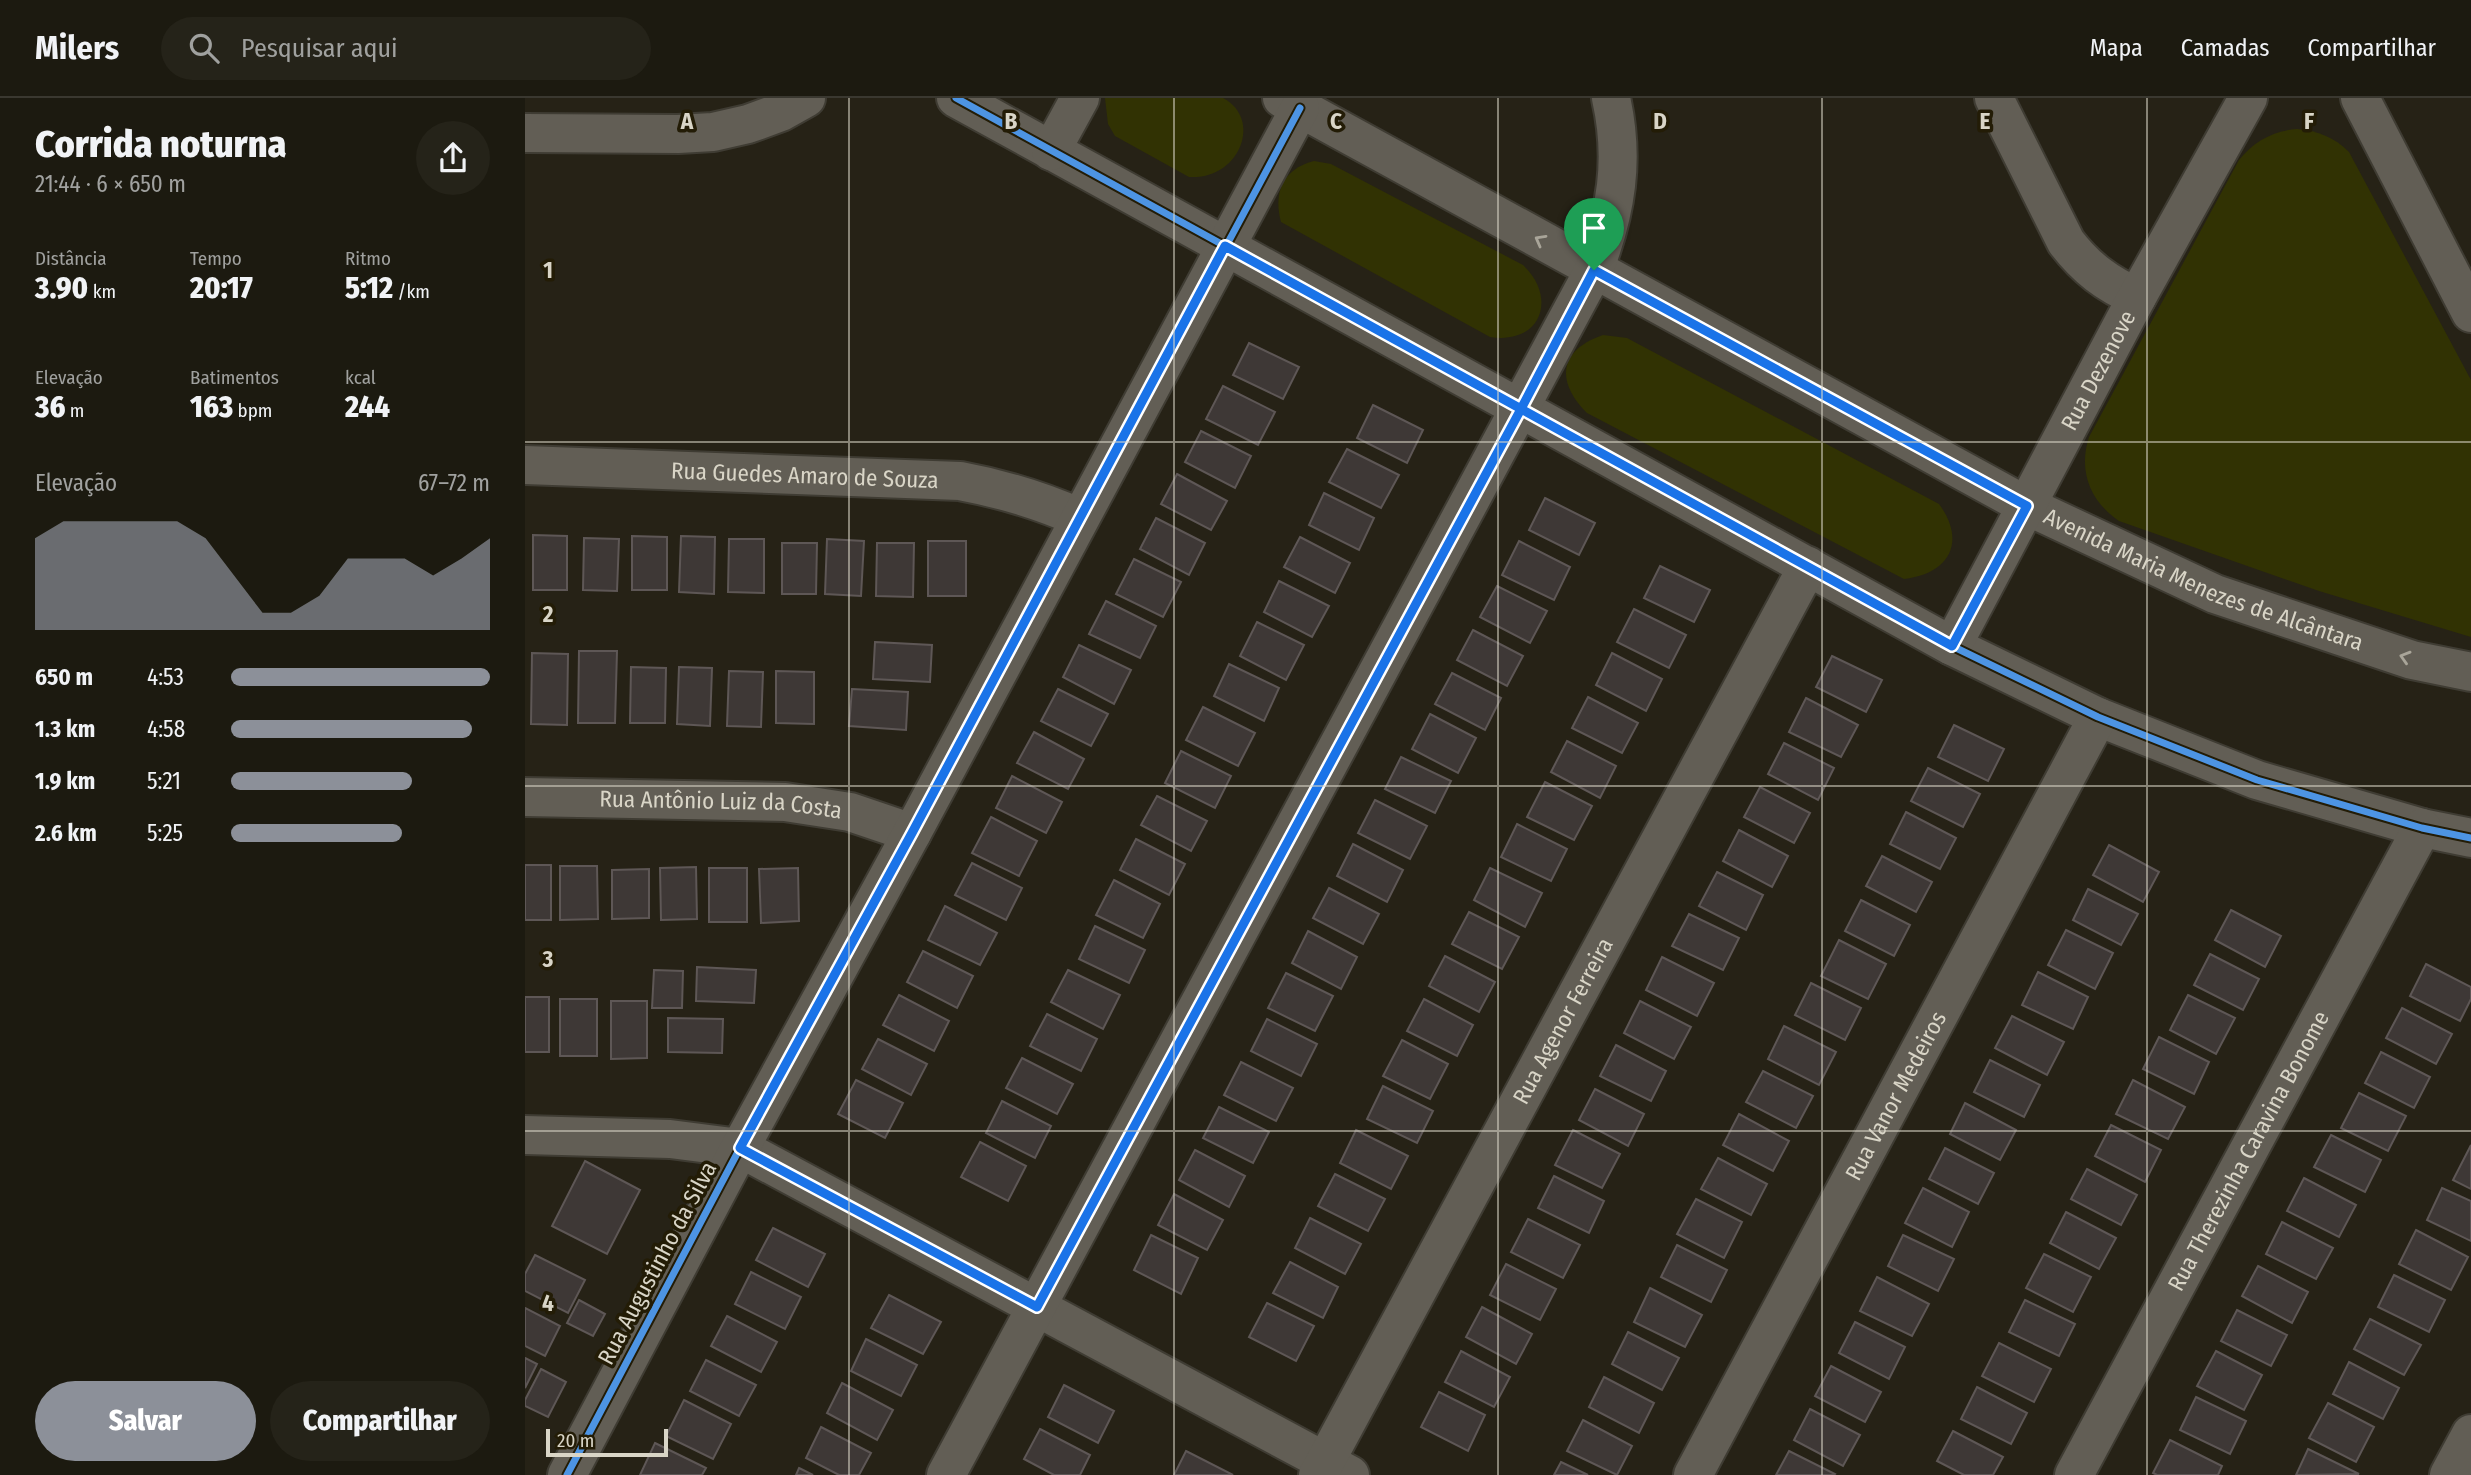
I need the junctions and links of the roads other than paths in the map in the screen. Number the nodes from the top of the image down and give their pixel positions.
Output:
1 (806, 98) edge
2 (956, 98) edge
3 (1080, 98) edge
4 (1611, 98) edge
5 (1994, 98) edge
6 (2248, 98) edge
7 (2360, 98) edge
8 (1291, 103) edge
9 (525, 133) edge
10 (1051, 150) junction
11 (1225, 246) junction
12 (1594, 270) junction
13 (2137, 297) junction
14 (2471, 313) edge
15 (1521, 409) junction
16 (525, 465) edge
17 (2027, 506) junction
18 (1080, 517) junction
19 (1808, 566) junction
20 (1952, 646) junction
21 (2471, 672) edge
22 (2098, 717) junction
23 (525, 796) edge
24 (2422, 828) junction
25 (912, 833) junction
26 (2471, 838) edge
27 (525, 1135) edge
28 (740, 1148) junction
29 (1037, 1307) junction
30 (2471, 1434) edge
31 (1331, 1471) edge
32 (567, 1475) edge
33 (946, 1475) edge
34 (1693, 1475) edge
35 (2074, 1475) edge
36 (2449, 1475) edge

1 - 9 street
2 - 10 street
3 - 10 street
4 - 12 street
5 - 13 street
6 - 13 street, Rua Dezenove
7 - 14 street
8 - 11 street, Rua Augustinho da Silva
12 -> 8 street, Avenida Maria Menezes de Alcântara
10 - 11 street
11 - 15 street
11 - 18 street, Rua Augustinho da Silva
12 - 15 street
12 - 17 street, Avenida Maria Menezes de Alcântara
13 - 17 street, Rua Dezenove
15 - 19 street
15 - 29 street
16 - 18 street, Rua Guedes Amaro de Souza
17 - 20 street, Rua Dezenove
21 -> 17 street, Avenida Maria Menezes de Alcântara
18 - 25 street, Rua Augustinho da Silva
19 - 20 street
19 - 31 street, Rua Agenor Ferreira
20 - 22 street
22 - 24 street
22 - 34 street, Rua Vanor Medeiros
23 - 25 street, Rua Antônio Luiz da Costa
24 - 26 street
24 - 35 street, Rua Therezinha Caravina Bonome
25 - 28 street, Rua Augustinho da Silva
27 - 28 street
28 - 29 street
28 - 32 street, Rua Augustinho da Silva
29 - 31 street
29 - 33 street
30 - 36 street

